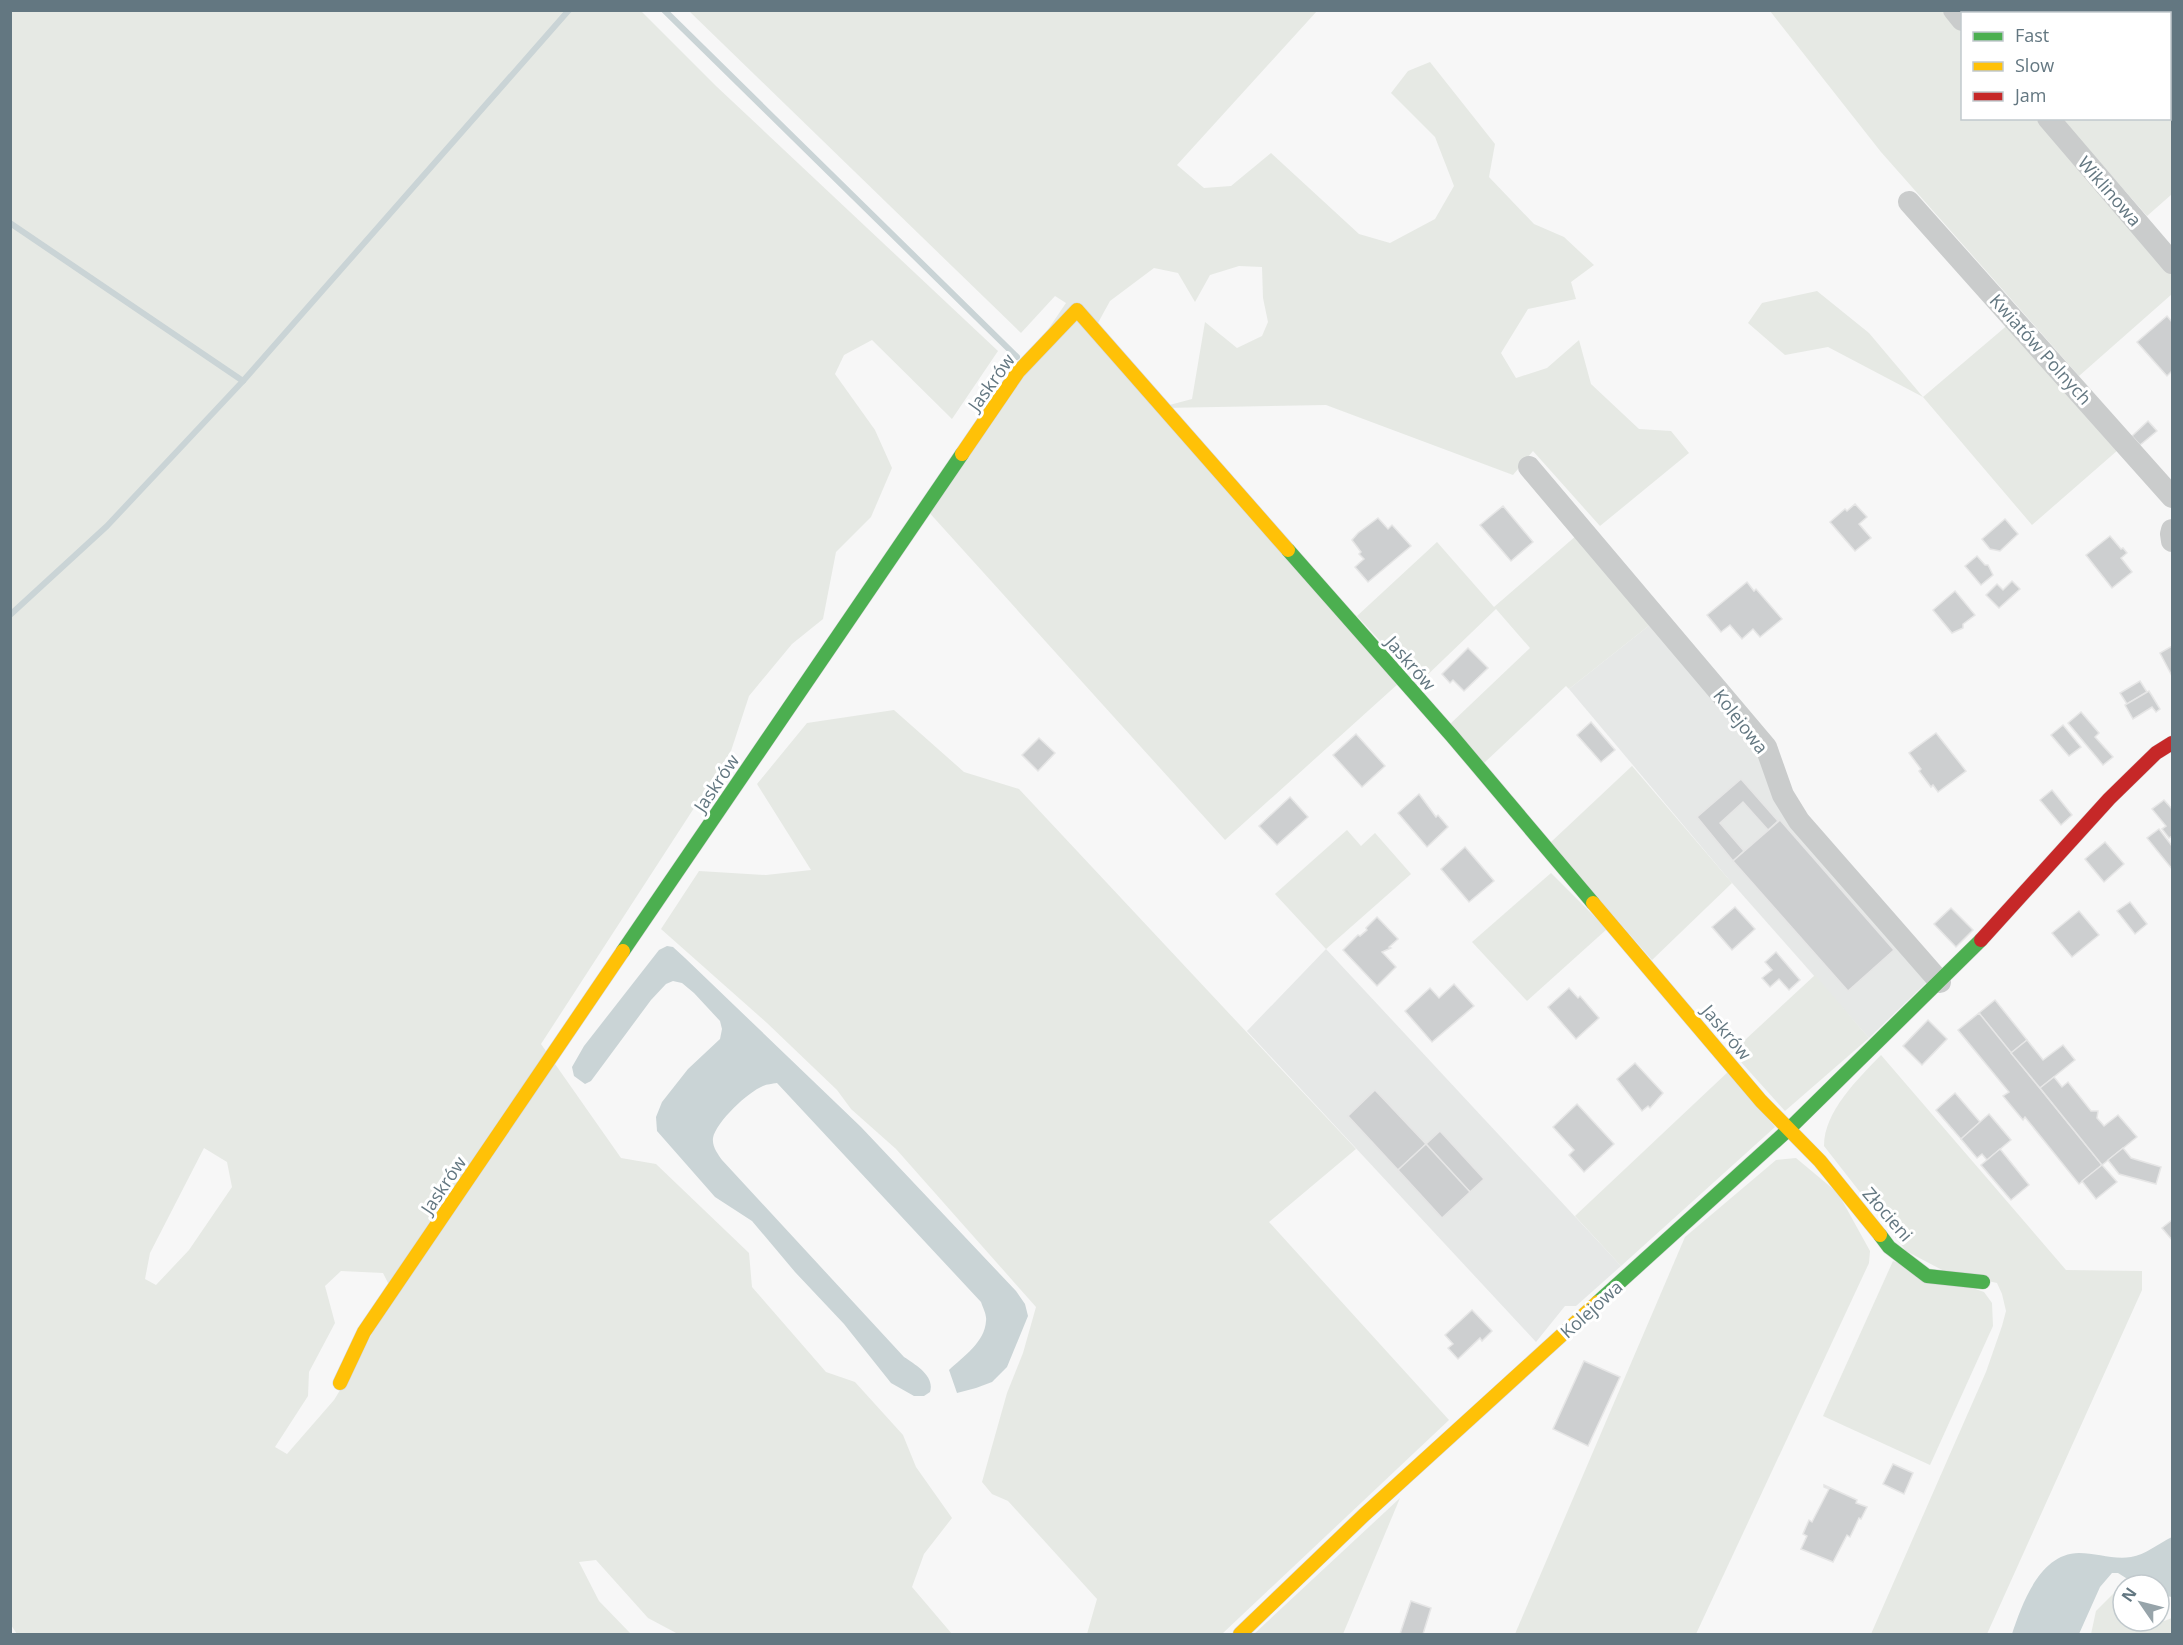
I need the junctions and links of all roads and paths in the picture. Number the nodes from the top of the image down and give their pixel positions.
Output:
1 (2050, 120) edge
2 (1909, 202) dead end
3 (2172, 263) edge
4 (1529, 467) dead end
5 (2172, 497) edge
6 (2172, 530) edge
7 (2172, 542) edge
8 (2172, 742) edge
9 (1941, 982) junction
10 (1789, 1130) junction
11 (1983, 1282) dead end
12 (340, 1383) dead end
13 (1240, 1635) edge

1 - 3 street, Wiklinowa
2 - 5 street, Kwiatów Polnych
4 - 9 street, Kolejowa
6 - 7 street
8 - 9 street, Kolejowa
9 - 10 street, Kolejowa
10 - 11 street, Złocieni
10 - 12 street, Jaskrów
10 - 13 street, Kolejowa

